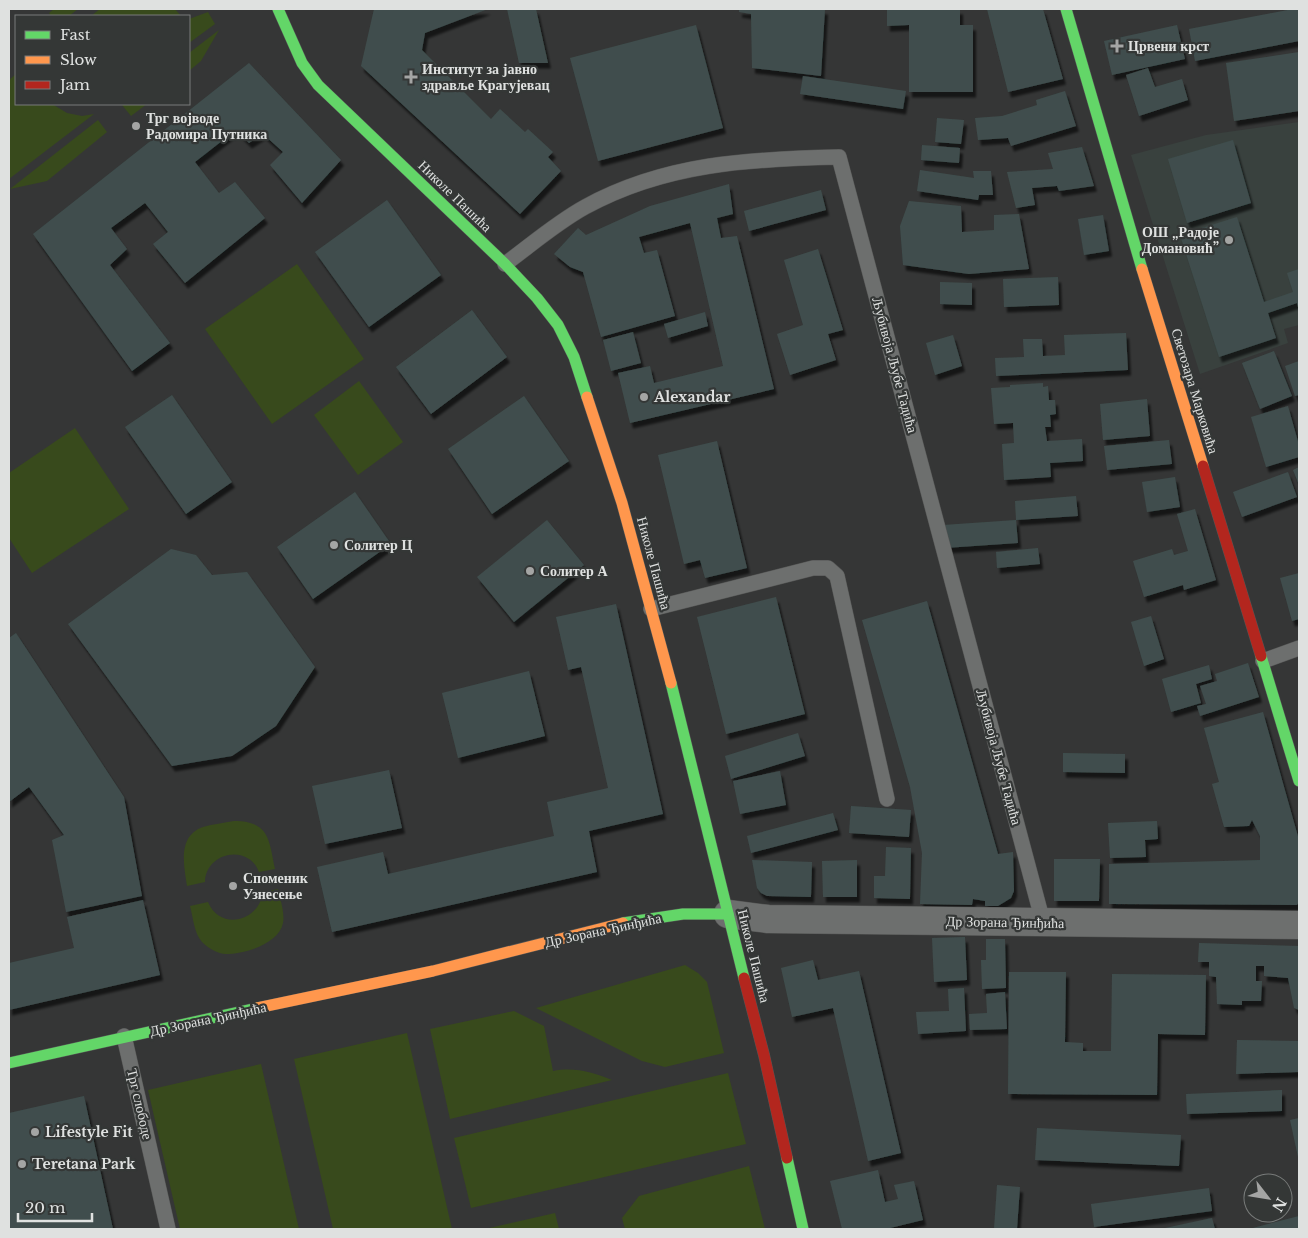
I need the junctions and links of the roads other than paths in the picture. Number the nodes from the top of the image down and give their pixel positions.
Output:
1 (278, 9) edge
2 (1066, 9) edge
3 (505, 264) junction
4 (651, 609) junction
5 (1299, 648) edge
6 (1263, 661) junction
7 (1299, 781) edge
8 (886, 799) dead end
9 (728, 914) junction
10 (1043, 922) junction
11 (1299, 925) edge
12 (124, 1036) junction
13 (9, 1063) edge
14 (168, 1229) edge
15 (803, 1229) edge

1 - 3 street, Николе Пашића
2 - 6 street, Светозара Марковића
3 - 4 street, Николе Пашића
3 - 10 lane, Љубивоја Љубе Тадића
4 - 8 lane
4 - 9 street, Николе Пашића
5 - 6 lane
6 - 7 street, Светозара Марковића
9 - 10 street, Др Зорана Ђинђића
9 - 12 street, Др Зорана Ђинђића
9 - 15 street, Николе Пашића
10 - 11 street, Др Зорана Ђинђића
12 - 13 street, Др Зорана Ђинђића
12 - 14 lane, Трг слободе

